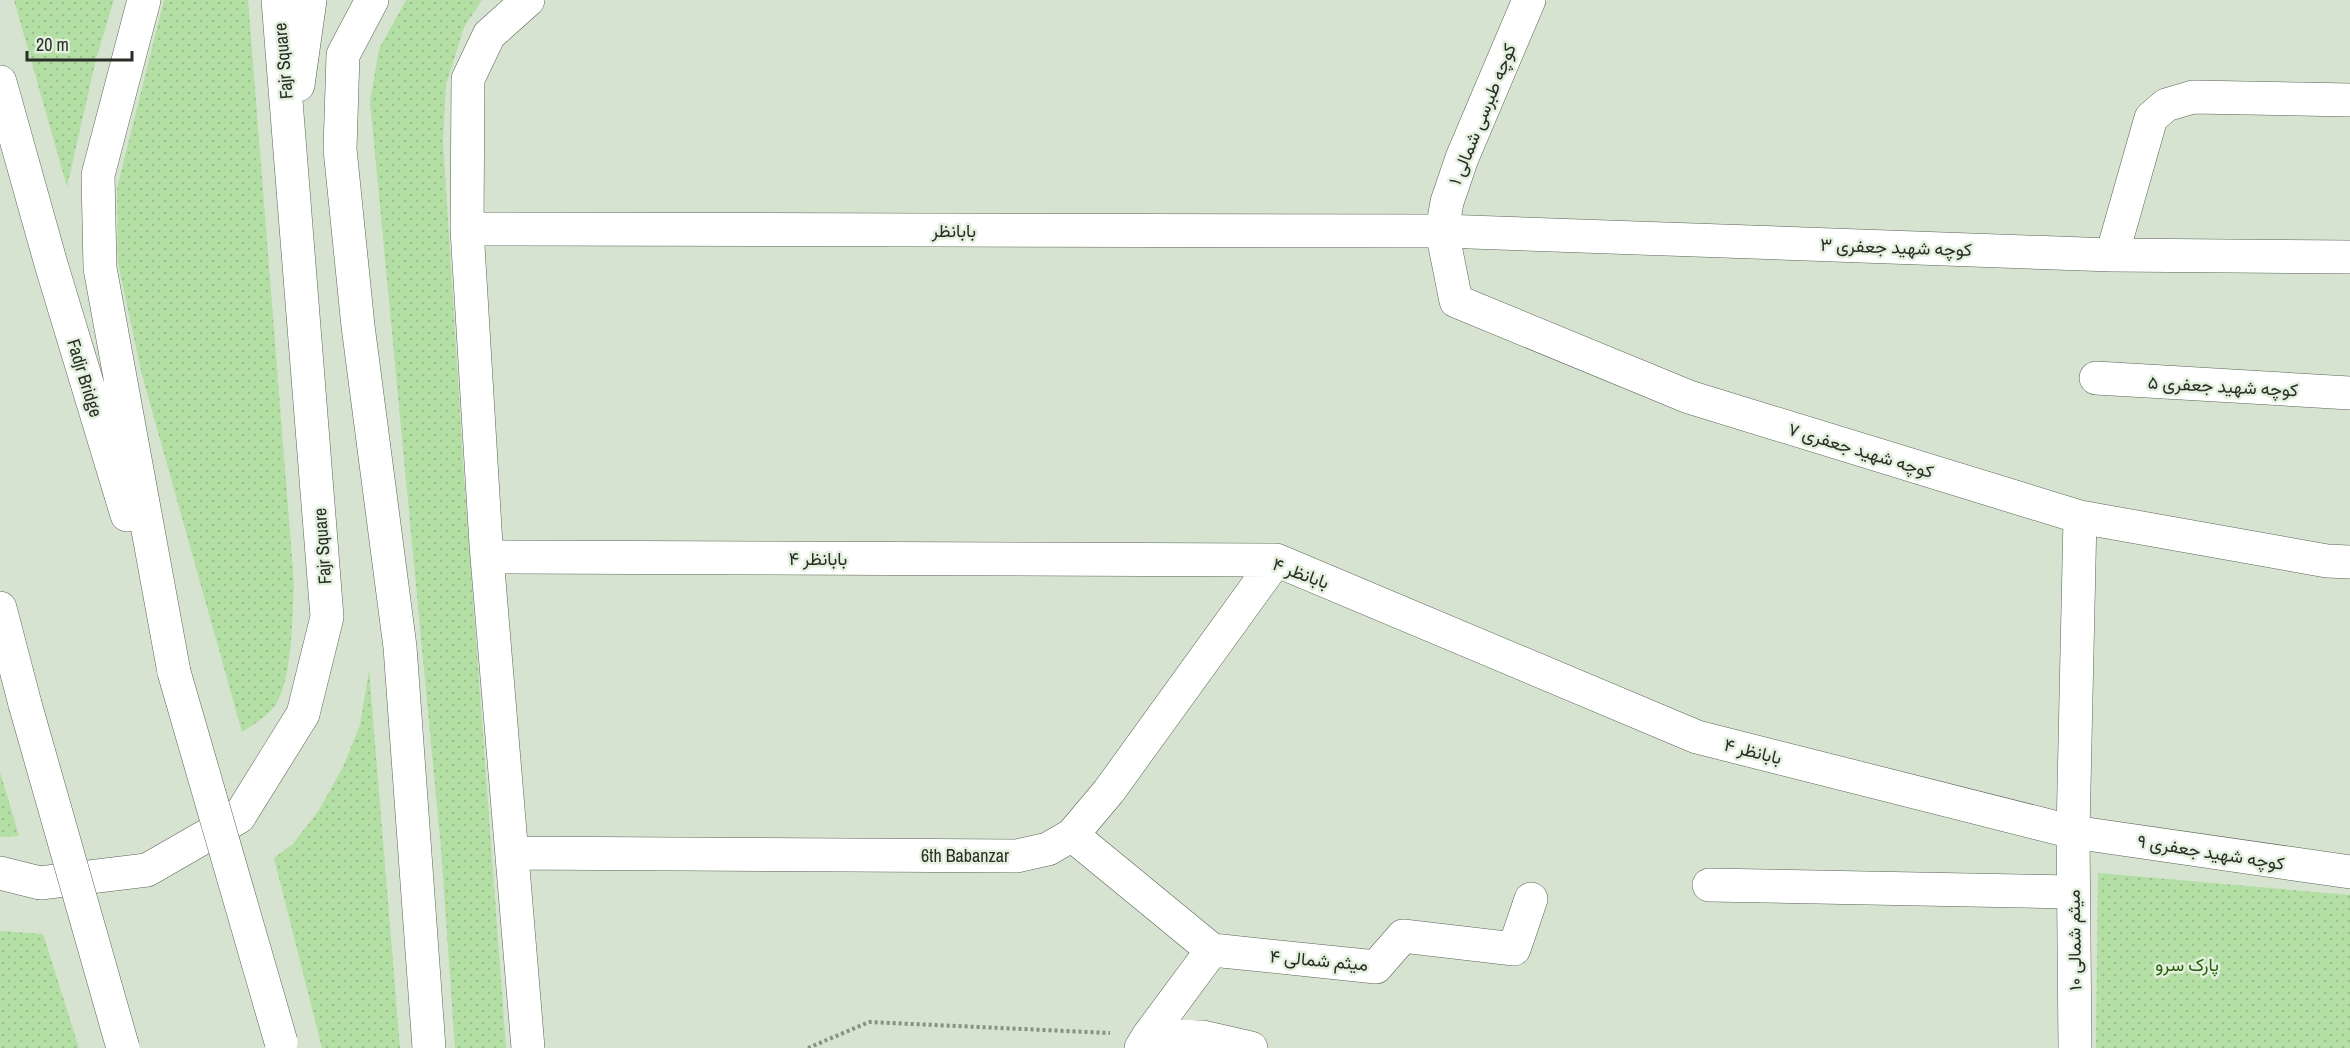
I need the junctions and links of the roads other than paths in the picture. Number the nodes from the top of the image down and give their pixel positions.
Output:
1 (144, 0) edge
2 (278, 0) edge
3 (310, 0) edge
4 (372, 0) edge
5 (528, 0) edge
6 (1529, 0) edge
7 (0, 82) edge
8 (2350, 100) edge
9 (290, 140) junction
10 (467, 229) junction
11 (1442, 231) junction
12 (2112, 255) junction
13 (2350, 257) edge
14 (2096, 378) dead end
15 (2350, 393) edge
16 (2080, 517) junction
17 (488, 556) junction
18 (1276, 560) junction
19 (2350, 562) edge
20 (0, 608) edge
21 (174, 672) junction
22 (2073, 832) junction
23 (1072, 835) junction
24 (512, 853) junction
25 (2350, 872) edge
26 (0, 873) edge
27 (1709, 885) dead end
28 (2073, 892) junction
29 (1531, 899) dead end
30 (1212, 950) junction
31 (1147, 1044) edge
32 (281, 1045) edge
33 (123, 1048) edge
34 (429, 1048) edge
35 (528, 1048) edge
36 (1251, 1048) edge
37 (2075, 1048) edge

1 - 21 main road
2 - 9 main road, Fajr Square
3 - 9 main road
4 - 34 main road
5 - 10 main road
6 - 11 main road, کوچه طبرسی شمالی ۱
7 - 21 main road, Fadjr Bridge
8 - 12 main road
9 - 26 main road, Fajr Square
10 - 11 main road, بابانظر
10 - 17 main road
11 - 12 main road, کوچه شهید جعفری ۳
11 - 16 main road, کوچه شهید جعفری ۷
12 - 13 main road, کوچه شهید جعفری ۳
14 - 15 main road, کوچه شهید جعفری ۵
16 - 19 main road, کوچه شهید جعفری ۷
16 - 22 main road, میثم شمالی ۱۰
17 - 18 main road, بابانظر ۴
17 - 24 main road
18 - 22 main road, بابانظر ۴
18 - 23 main road, 6th Babanzar
20 - 33 main road, bridge
21 - 32 main road, bridge
22 - 25 main road, کوچه شهید جعفری ۹
22 - 28 main road, میثم شمالی ۱۰
23 - 24 main road, 6th Babanzar
23 - 30 main road
24 - 35 main road
27 - 28 main road
28 - 37 main road, میثم شمالی ۱۰
29 - 30 main road, میثم شمالی ۴
30 - 31 main road
31 - 36 main road

